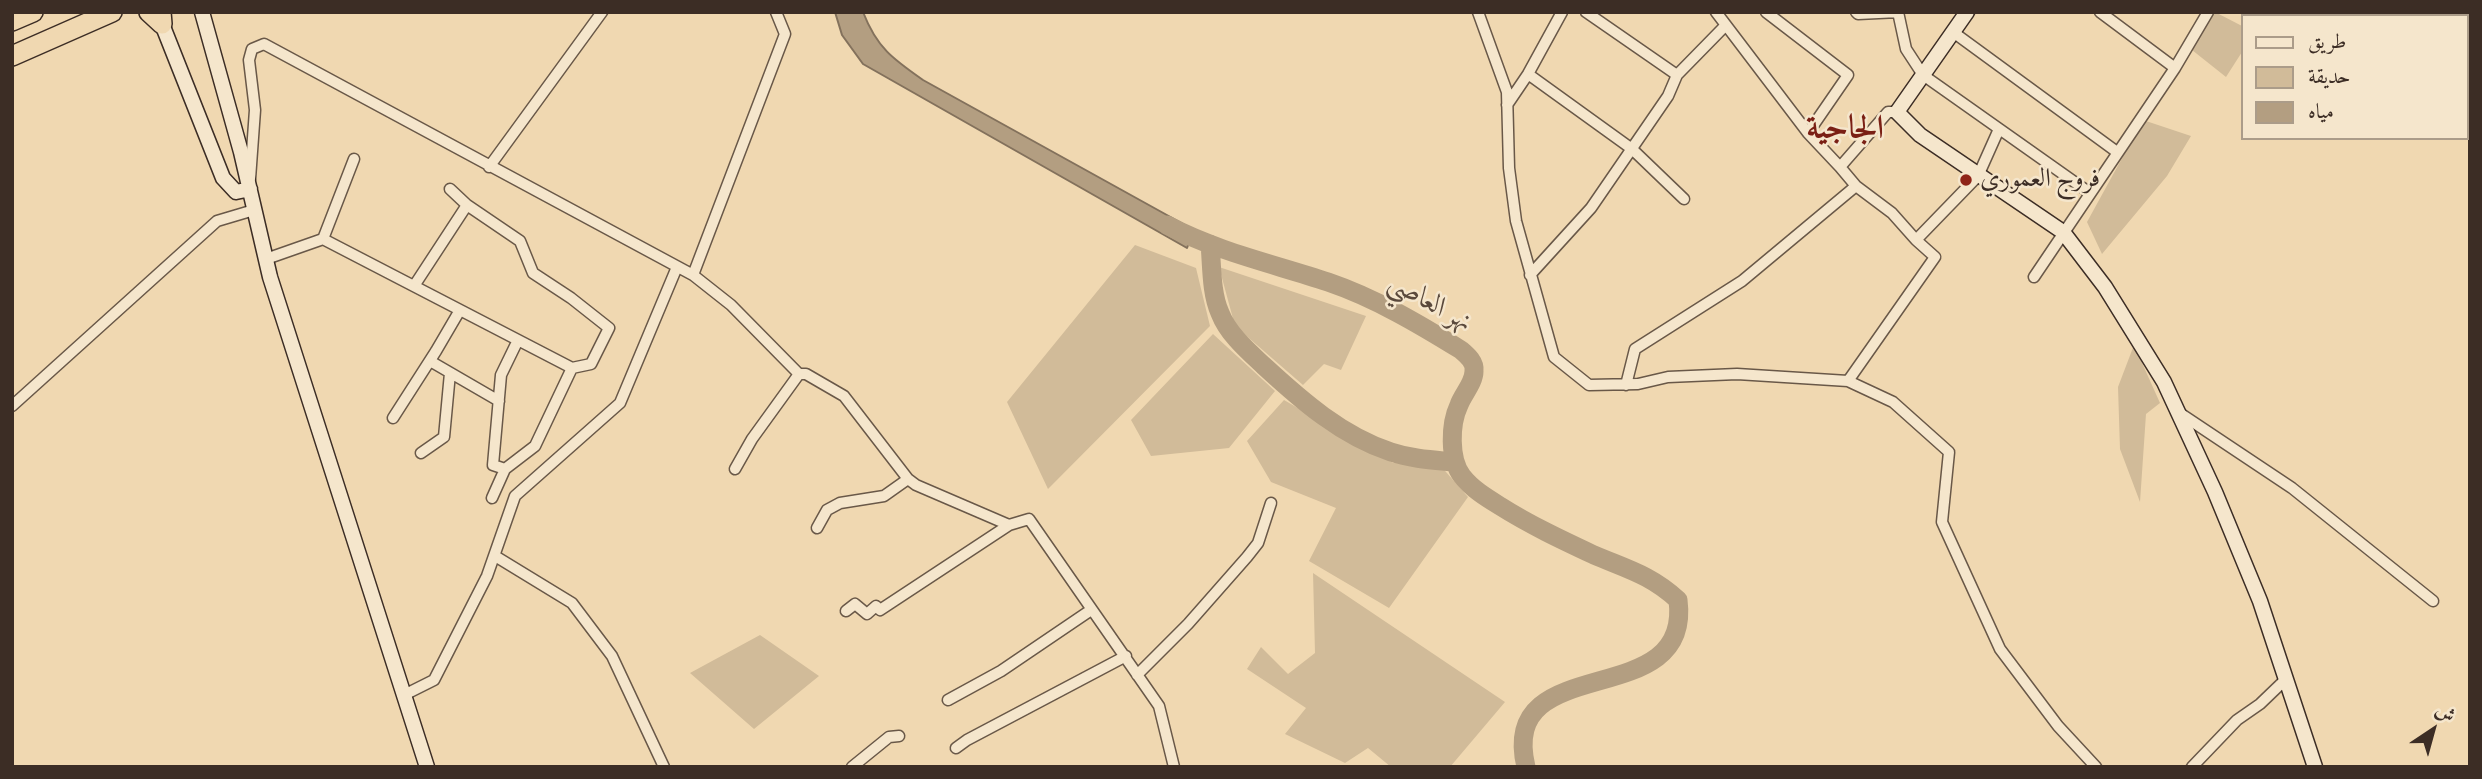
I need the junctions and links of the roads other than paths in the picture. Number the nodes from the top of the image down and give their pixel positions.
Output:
1 (33, 12) edge
2 (119, 12) edge
3 (202, 12) edge
4 (602, 12) edge
5 (776, 12) edge
6 (1478, 12) edge
7 (1562, 12) edge
8 (1586, 12) edge
9 (1716, 12) edge
10 (1766, 12) edge
11 (1856, 12) edge
12 (1967, 12) edge
13 (2100, 12) edge
14 (2208, 12) edge
15 (1898, 13) edge
16 (105, 15) edge
17 (158, 16) edge
18 (12, 21) edge
19 (1725, 26) junction
20 (1953, 32) junction
21 (12, 56) edge
22 (2175, 68) junction
23 (1528, 74) junction
24 (1677, 75) junction
25 (1923, 75) junction
26 (1507, 105) junction
27 (1897, 112) junction
28 (1999, 128) junction
29 (1808, 133) junction
30 (1632, 149) junction
31 (2118, 152) junction
32 (354, 159) dead end
33 (489, 167) junction
34 (1840, 167) junction
35 (1978, 176) junction
36 (1856, 186) junction
37 (250, 189) junction
38 (450, 189) dead end
39 (2090, 193) junction
40 (1684, 200) dead end
41 (467, 205) junction
42 (254, 210) junction
43 (2063, 232) junction
44 (324, 239) junction
45 (1916, 240) junction
46 (266, 259) junction
47 (677, 267) junction
48 (693, 275) junction
49 (1530, 275) junction
50 (2034, 277) dead end
51 (414, 286) junction
52 (460, 310) junction
53 (518, 340) junction
54 (430, 361) junction
55 (572, 368) junction
56 (450, 373) junction
57 (799, 374) junction
58 (1848, 381) junction
59 (1626, 385) junction
60 (499, 401) junction
61 (12, 406) edge
62 (2178, 412) junction
63 (393, 418) dead end
64 (421, 453) dead end
65 (505, 469) junction
66 (735, 469) dead end
67 (908, 479) junction
68 (492, 498) dead end
69 (1271, 503) dead end
70 (1009, 526) junction
71 (817, 528) dead end
72 (495, 556) junction
73 (2433, 601) dead end
74 (1091, 610) junction
75 (846, 611) dead end
76 (1126, 656) junction
77 (1137, 675) junction
78 (2286, 678) junction
79 (404, 695) junction
80 (948, 700) dead end
81 (899, 736) dead end
82 (956, 748) dead end
83 (427, 767) edge
84 (664, 767) edge
85 (852, 767) edge
86 (1174, 767) edge
87 (2096, 767) edge
88 (2192, 767) edge
89 (2315, 767) edge

1 - 18 highway
2 - 16 highway
3 - 37 main road
4 - 33 street
5 - 48 street
6 - 26 street
7 - 23 street
8 - 24 street
9 - 19 street
10 - 29 street
11 - 15 street
12 - 20 main road
13 - 22 street
14 - 22 street
15 - 25 street
16 - 21 highway
17 - 37 main road
19 - 24 street
19 - 29 street
20 - 25 main road
20 - 31 street
22 - 31 street
23 - 26 street
23 - 30 street
24 - 30 street
25 - 27 main road
25 - 28 street
26 - 49 street
27 - 34 street
27 - 35 main road
28 - 35 street
28 - 39 street
29 - 34 street
30 - 40 street
30 - 49 street
31 - 39 street
32 - 44 street
33 - 37 street
33 - 47 street
34 - 36 street
35 - 43 main road
35 - 45 street
36 - 45 street
36 - 59 street
37 - 42 main road
38 - 41 street
39 - 43 street
41 - 51 street
41 - 55 street
42 - 46 main road
42 - 61 street
43 - 50 street
43 - 62 main road
44 - 46 street
44 - 51 street
45 - 58 street
46 - 79 main road
47 - 48 street
47 - 72 street
48 - 57 street
49 - 59 street
51 - 52 street
52 - 53 street
52 - 54 street
53 - 55 street
53 - 60 street
54 - 56 street
54 - 63 street
55 - 65 street
56 - 60 street
56 - 64 street
57 - 66 street
57 - 67 street
58 - 59 street
58 - 87 street
60 - 65 street
62 - 73 street
62 - 78 main road
65 - 68 street
67 - 70 street
67 - 71 street
69 - 77 street
70 - 74 street
70 - 75 street
72 - 79 street
72 - 84 street
74 - 76 street
74 - 80 street
76 - 77 street
76 - 82 street
77 - 86 street
78 - 88 street
78 - 89 main road
79 - 83 main road
81 - 85 street

